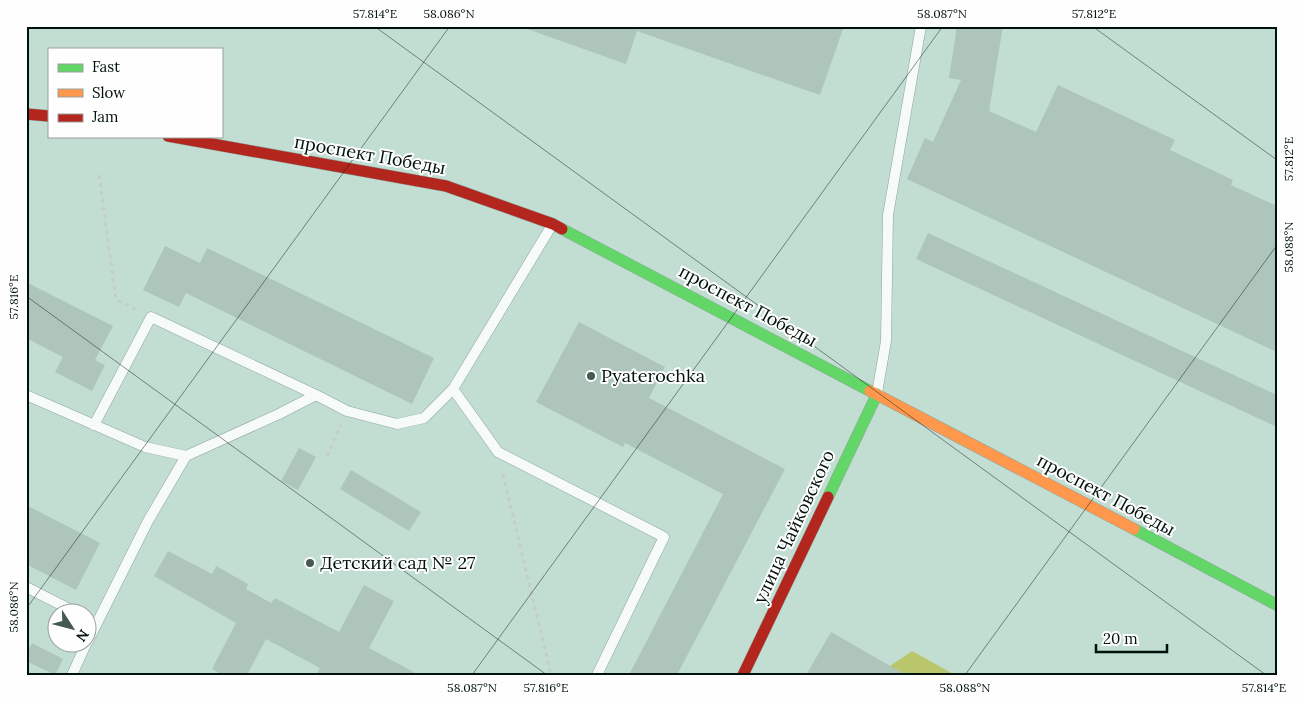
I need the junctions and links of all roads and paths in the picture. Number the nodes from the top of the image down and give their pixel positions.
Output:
1 (922, 26) edge
2 (26, 114) edge
3 (48, 116) edge
4 (179, 138) edge
5 (99, 175) dead end
6 (553, 224) junction
7 (151, 317) junction
8 (453, 389) junction
9 (877, 394) junction
10 (26, 395) edge
11 (316, 396) junction
12 (347, 411) junction
13 (94, 425) junction
14 (498, 452) junction
15 (186, 456) junction
16 (328, 456) dead end
17 (26, 587) edge
18 (59, 604) edge
19 (1277, 605) edge
20 (98, 609) edge
21 (82, 654) edge
22 (72, 675) edge
23 (551, 675) edge
24 (597, 675) edge
25 (743, 675) edge

1 - 9 lane
2 - 3 street
4 - 6 street, проспект Победы
5 - 7 path
6 - 8 lane
6 - 9 street, проспект Победы
7 - 11 lane
7 - 13 lane
8 - 12 lane
8 - 14 lane
9 - 19 street, проспект Победы
9 - 25 street, улица Чайковского
10 - 13 lane
11 - 12 lane
11 - 15 lane
12 - 16 path
13 - 15 lane
14 - 23 path
14 - 24 lane
15 - 20 lane
17 - 18 lane
21 - 22 lane

